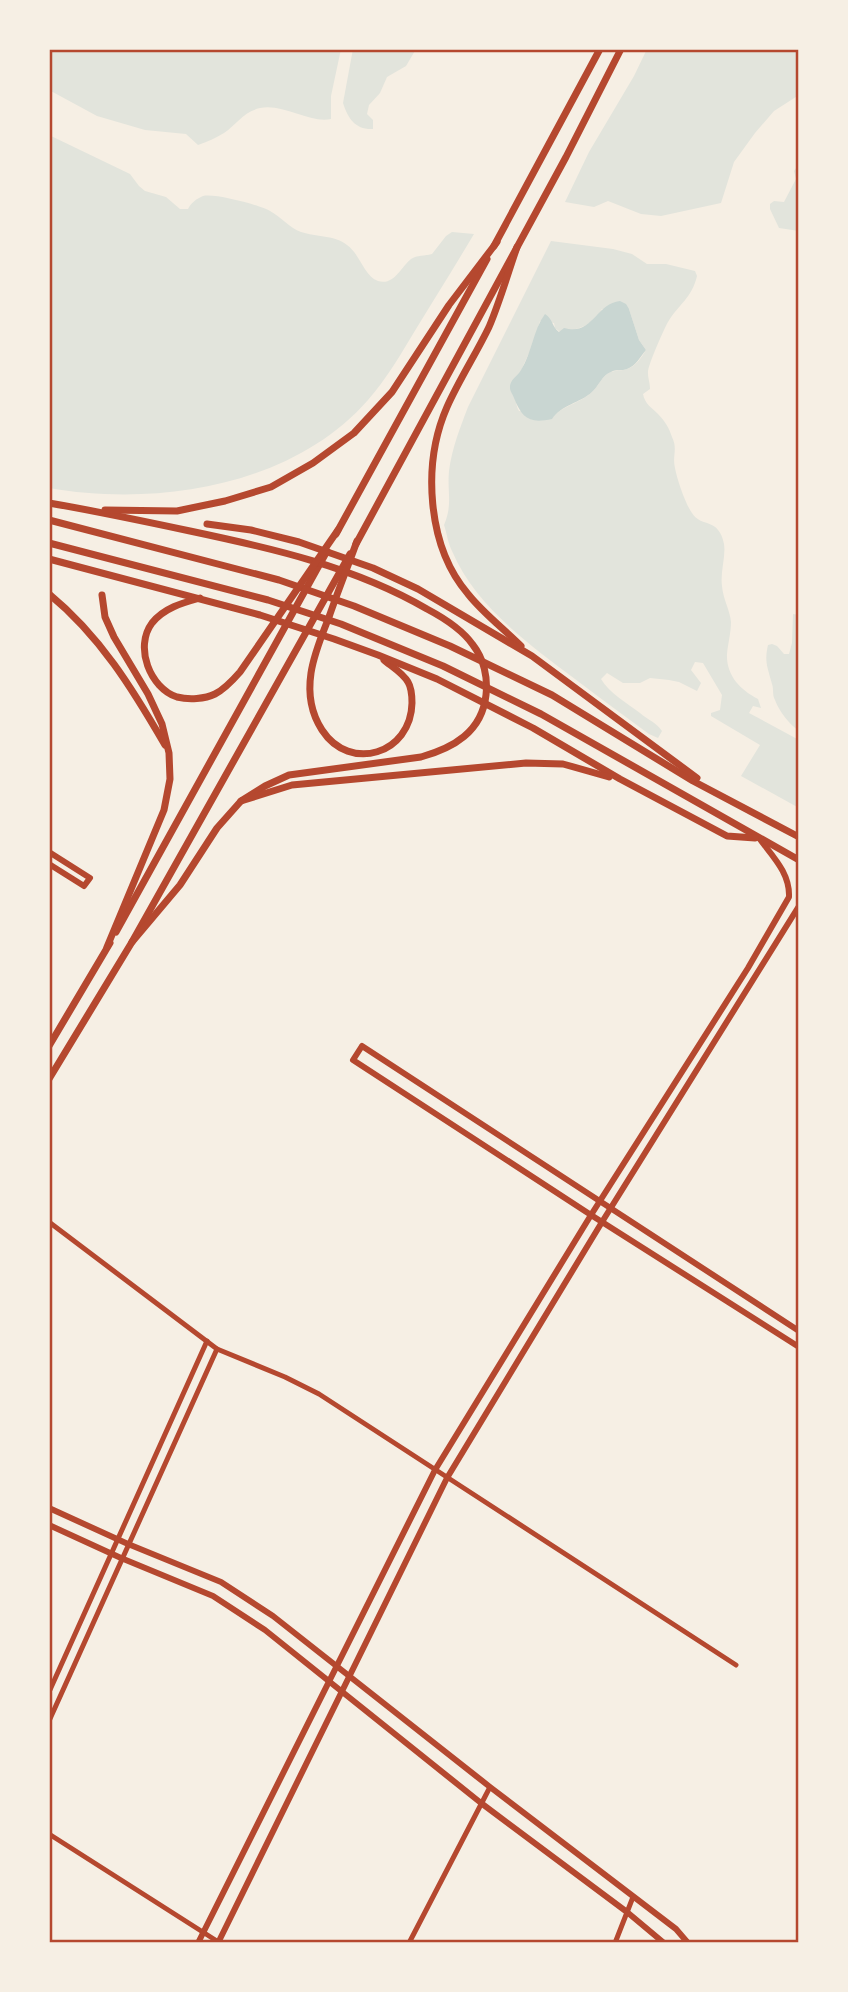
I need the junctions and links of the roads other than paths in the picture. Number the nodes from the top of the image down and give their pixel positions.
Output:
1 (597, 49) edge
2 (621, 49) edge
3 (496, 242) junction
4 (517, 247) junction
5 (49, 503) edge
6 (87, 509) junction
7 (49, 520) edge
8 (207, 524) dead end
9 (338, 530) junction
10 (357, 541) junction
11 (49, 543) edge
12 (49, 559) edge
13 (49, 594) edge
14 (102, 595) dead end
15 (200, 598) junction
16 (378, 655) junction
17 (532, 656) junction
18 (169, 752) junction
19 (620, 779) junction
20 (717, 793) junction
21 (241, 801) junction
22 (799, 837) edge
23 (759, 838) junction
24 (49, 852) edge
25 (799, 860) edge
26 (49, 864) edge
27 (799, 906) edge
28 (132, 942) junction
29 (107, 947) junction
30 (49, 1046) edge
31 (49, 1079) edge
32 (599, 1201) junction
33 (611, 1209) junction
34 (591, 1215) junction
35 (49, 1222) edge
36 (602, 1222) junction
37 (799, 1331) edge
38 (207, 1341) junction
39 (799, 1347) edge
40 (217, 1349) junction
41 (435, 1470) junction
42 (447, 1478) junction
43 (49, 1508) edge
44 (49, 1525) edge
45 (118, 1539) junction
46 (128, 1544) junction
47 (112, 1553) junction
48 (121, 1558) junction
49 (736, 1665) dead end
50 (337, 1666) junction
51 (350, 1675) junction
52 (329, 1681) junction
53 (341, 1690) junction
54 (49, 1692) edge
55 (49, 1721) edge
56 (490, 1787) junction
57 (481, 1803) junction
58 (49, 1834) edge
59 (633, 1897) junction
60 (627, 1912) junction
61 (204, 1933) junction
62 (198, 1943) edge
63 (219, 1943) edge
64 (409, 1943) edge
65 (615, 1943) edge
66 (664, 1943) edge
67 (688, 1943) edge

1 - 3 main road
2 - 4 main road
3 - 6 main road
3 - 9 main road
4 - 10 main road
4 - 17 main road
5 - 6 main road
6 - 21 main road
7 - 20 main road
8 - 17 main road
9 - 15 main road
9 - 29 main road
10 - 16 main road
10 - 28 main road
11 - 23 main road
12 - 15 main road
13 - 18 main road
14 - 18 main road
15 - 16 main road
16 - 19 main road
17 - 20 main road
18 - 29 main road
19 - 21 main road
19 - 23 main road
20 - 22 main road
21 - 28 main road
23 - 25 main road
23 - 32 main road
24 - 26 main road
27 - 33 main road
28 - 31 main road
29 - 30 main road
32 - 33 main road
32 - 34 main road
32 - 34 main road
33 - 36 main road
33 - 37 main road
34 - 36 main road
34 - 41 main road
35 - 38 street
36 - 39 main road
36 - 42 main road
38 - 40 street
38 - 45 street
40 - 41 street
40 - 46 street
41 - 42 street
41 - 50 main road
42 - 49 street
42 - 51 main road
43 - 45 main road
44 - 47 main road
45 - 46 main road
45 - 47 street
46 - 48 street
46 - 50 main road
47 - 48 main road
47 - 54 street
48 - 52 main road
48 - 55 street
50 - 51 main road
50 - 52 main road
51 - 53 main road
51 - 56 main road
52 - 53 main road
52 - 61 main road
53 - 57 main road
53 - 63 main road
56 - 57 street
56 - 59 main road
57 - 60 main road
57 - 64 street
58 - 61 street
59 - 60 street
59 - 67 main road
60 - 65 street
60 - 66 main road
61 - 62 main road
61 - 63 street

